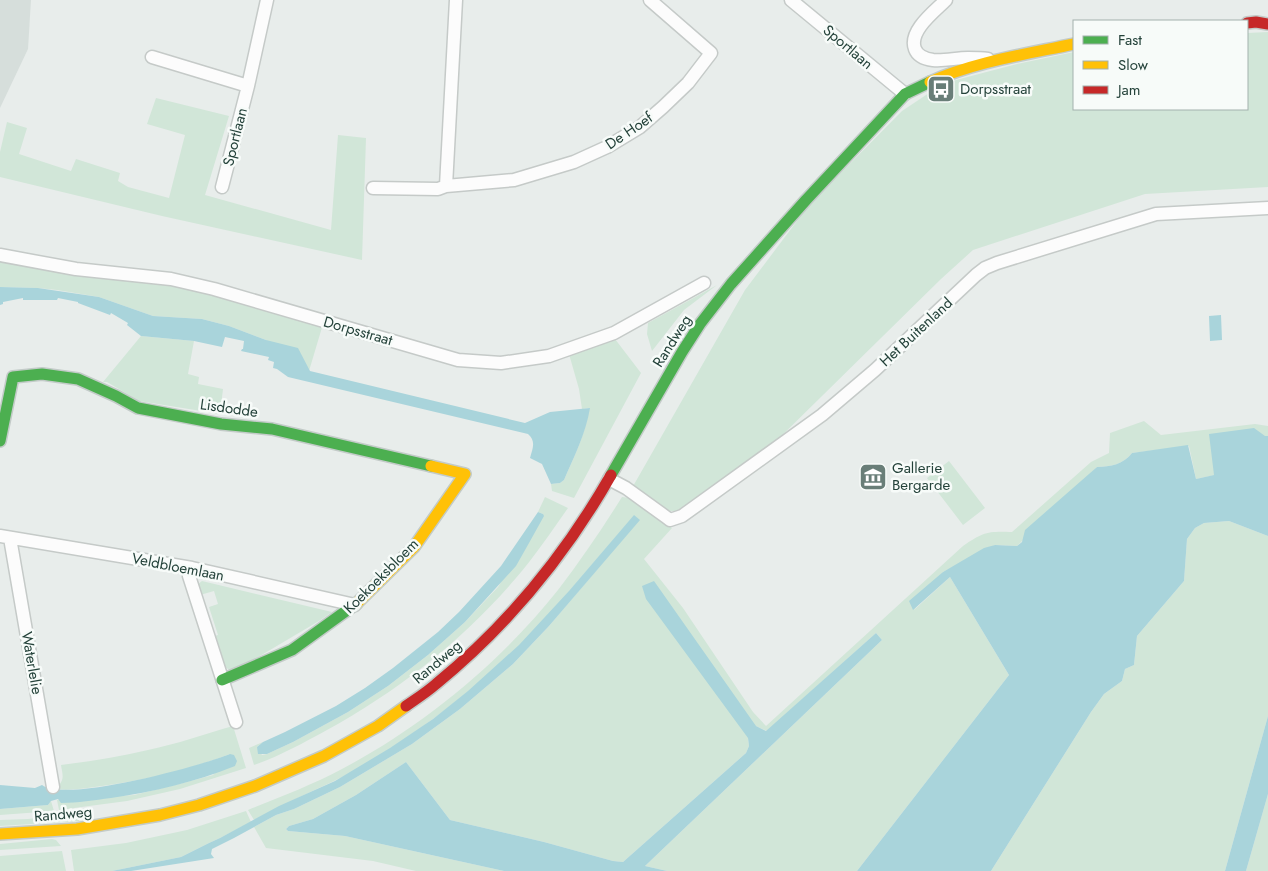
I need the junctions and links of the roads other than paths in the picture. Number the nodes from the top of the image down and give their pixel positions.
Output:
1 (267, 0) edge
2 (456, 0) edge
3 (650, 0) edge
4 (791, 0) edge
5 (946, 0) edge
6 (1248, 23) edge
7 (1268, 24) edge
8 (1073, 44) edge
9 (152, 57) dead end
10 (1007, 59) junction
11 (248, 86) junction
12 (905, 94) junction
13 (446, 186) junction
14 (222, 187) dead end
15 (373, 188) dead end
16 (1268, 208) edge
17 (0, 255) edge
18 (704, 283) dead end
19 (0, 441) edge
20 (465, 474) joint
21 (609, 479) junction
22 (5, 537) edge
23 (192, 568) junction
24 (355, 605) junction
25 (222, 680) junction
26 (236, 722) dead end
27 (53, 787) dead end
28 (0, 834) edge

1 - 11 street, Sportlaan
2 - 13 street
3 - 13 street, De Hoef
4 - 12 street, Sportlaan
5 - 10 street
6 - 7 main road
8 - 10 main road
9 - 11 street
10 - 12 main road
11 - 14 street, Sportlaan
12 - 21 main road, Randweg
13 - 15 street, De Hoef
16 - 21 street, Het Buitenland
17 - 18 street, Dorpsstraat
19 - 20 main road, Lisdodde
20 - 24 main road, Koekoeksbloem
21 - 28 main road, Randweg
22 - 23 street, Veldbloemlaan
22 - 27 street, Waterlelie
23 - 24 street, Veldbloemlaan
23 - 25 street
24 - 25 main road, Koekoeksbloem
25 - 26 street

